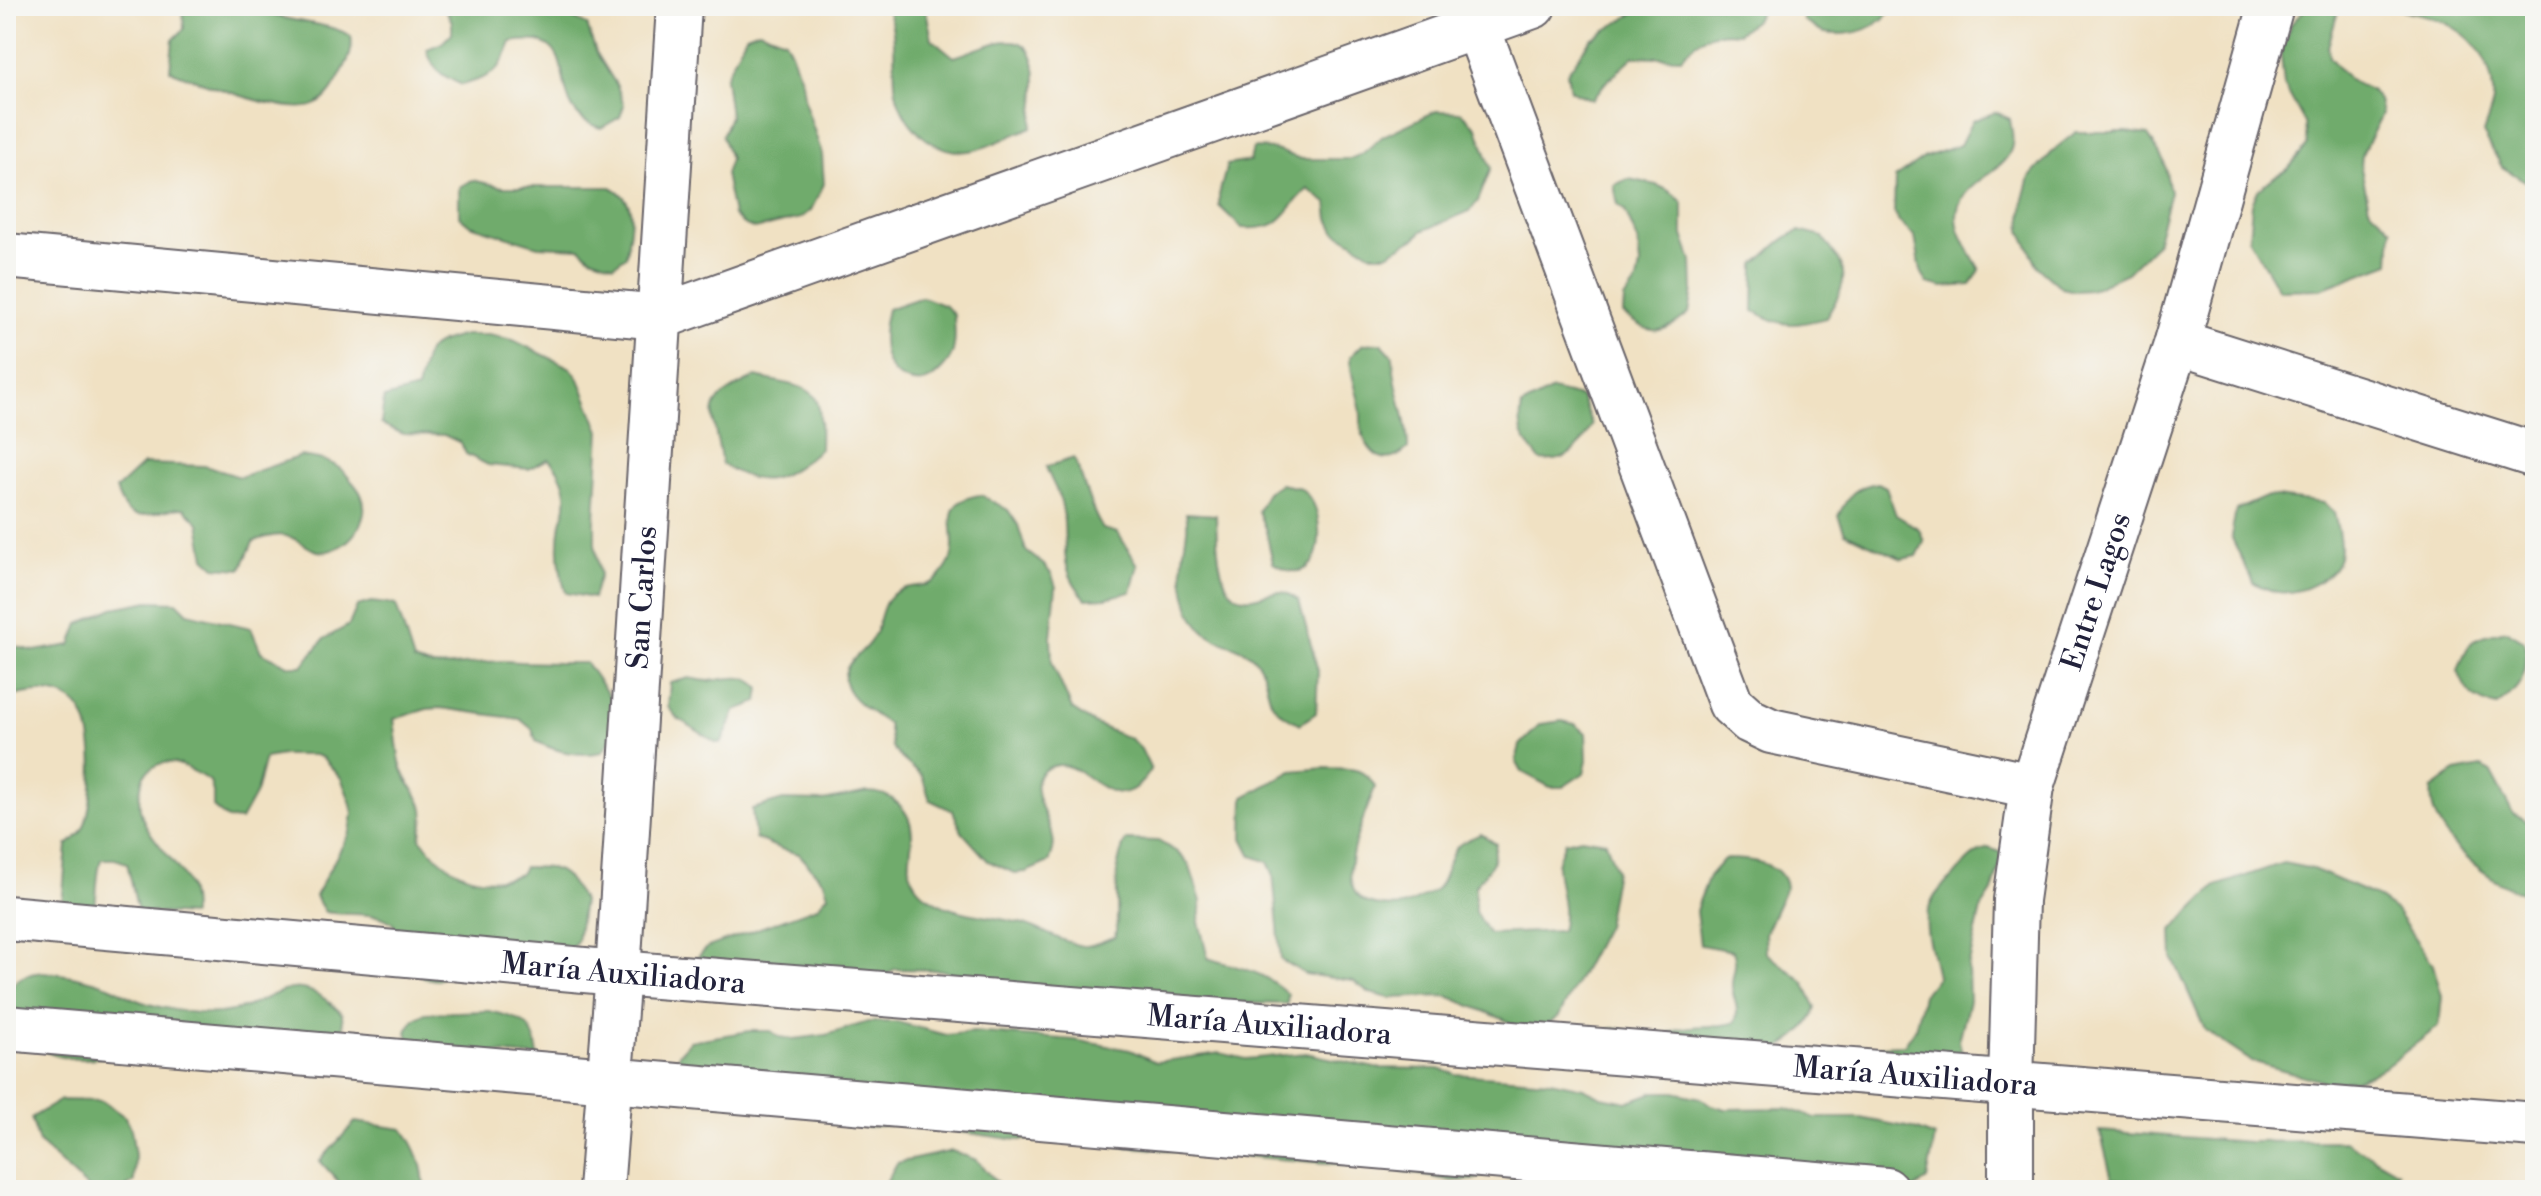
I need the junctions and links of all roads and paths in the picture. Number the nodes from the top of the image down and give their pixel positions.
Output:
1 (679, 6) edge
2 (1533, 6) edge
3 (2271, 6) edge
4 (1477, 26) junction
5 (6, 256) edge
6 (660, 317) junction
7 (2177, 342) junction
8 (2535, 455) edge
9 (2032, 786) junction
10 (6, 918) edge
11 (618, 973) junction
12 (6, 1028) edge
13 (609, 1079) junction
14 (2011, 1084) junction
15 (2535, 1125) edge
16 (601, 1190) edge
17 (1886, 1190) edge
18 (2011, 1190) edge

1 - 6 street, San Carlos
2 - 4 street
3 - 7 street, Entre Lagos
4 - 6 street
4 - 9 street
5 - 6 street
6 - 11 street, San Carlos
7 - 8 street
7 - 9 street, Entre Lagos
9 - 14 street, Entre Lagos
10 - 11 street, María Auxiliadora
11 - 13 street, San Carlos
11 - 14 street, María Auxiliadora
12 - 13 street
13 - 16 street, San Carlos
13 - 17 street
14 - 15 street, María Auxiliadora
14 - 18 street, Entre Lagos

